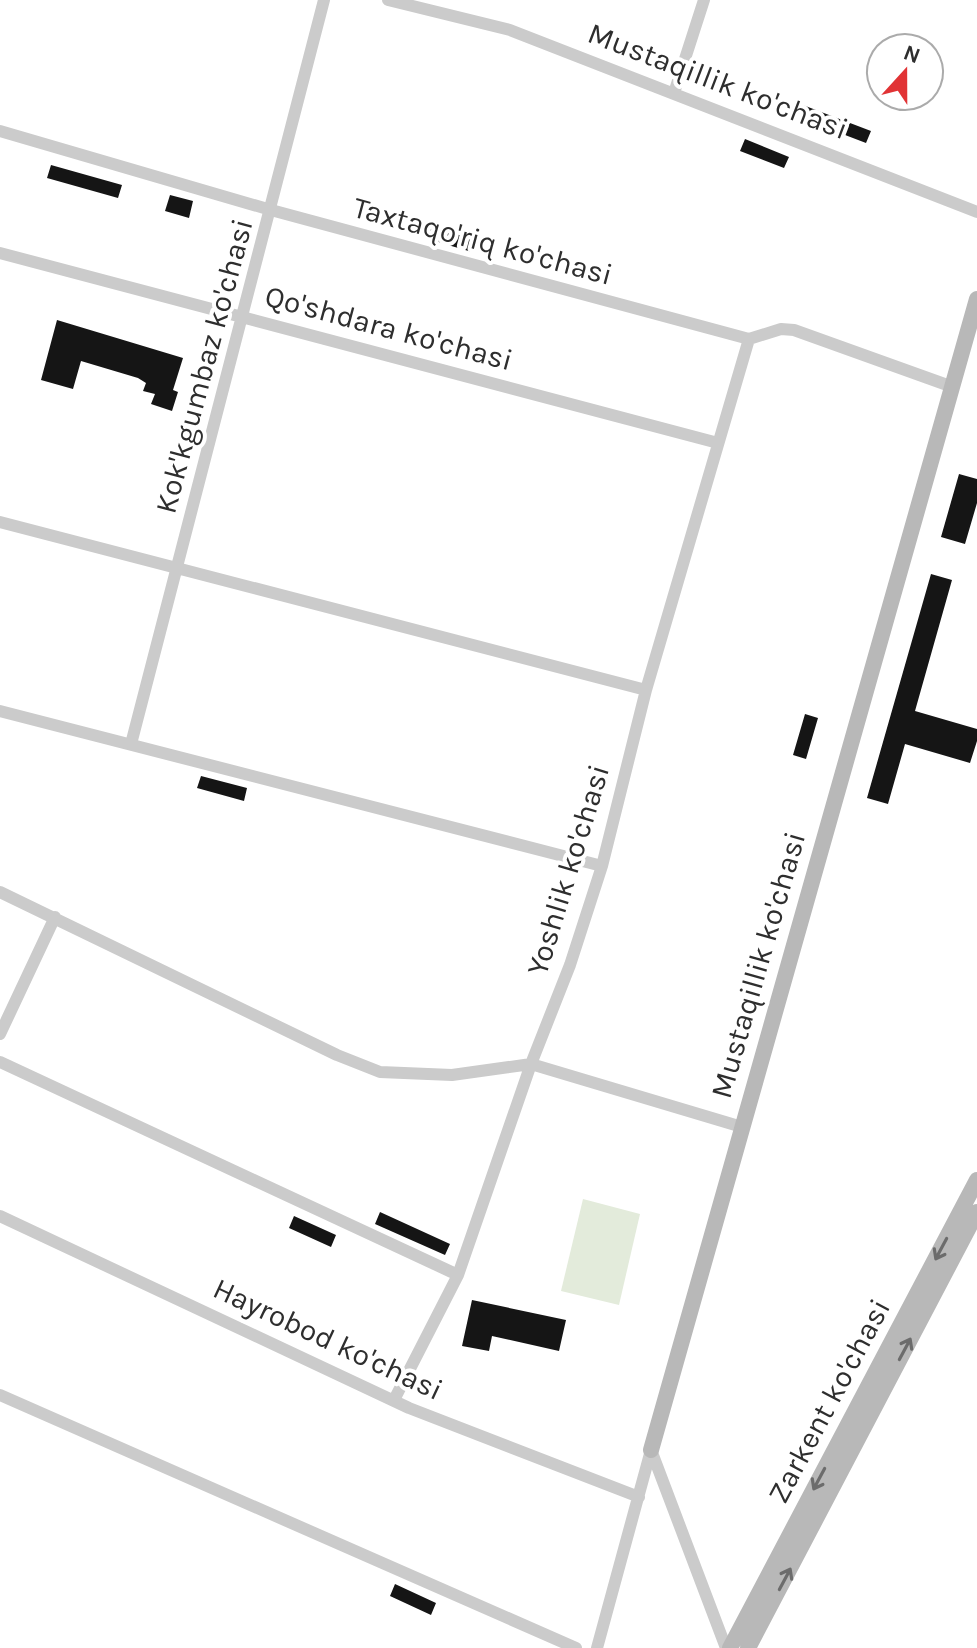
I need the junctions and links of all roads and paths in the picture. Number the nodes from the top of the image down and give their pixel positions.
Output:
1 (324, 0) edge
2 (388, 0) edge
3 (704, 0) edge
4 (674, 93) junction
5 (0, 131) edge
6 (271, 210) junction
7 (977, 212) edge
8 (0, 253) edge
9 (977, 299) edge
10 (244, 316) junction
11 (749, 339) junction
12 (950, 386) junction
13 (718, 443) junction
14 (0, 522) edge
15 (178, 567) junction
16 (646, 690) junction
17 (0, 711) edge
18 (131, 744) junction
19 (602, 866) junction
20 (0, 892) edge
21 (55, 917) junction
22 (0, 1034) edge
23 (0, 1062) edge
24 (531, 1064) junction
25 (742, 1127) junction
26 (977, 1180) edge
27 (977, 1212) edge
28 (0, 1216) edge
29 (458, 1275) junction
30 (0, 1395) edge
31 (394, 1400) junction
32 (651, 1450) junction
33 (639, 1497) junction
34 (576, 1648) edge
35 (597, 1648) edge
36 (728, 1648) edge
37 (748, 1648) edge

1 - 6 street, Kok'kgumbaz ko'chasi
2 - 4 street, Mustaqillik ko'chasi
3 - 4 street
4 - 7 street, Mustaqillik ko'chasi
5 - 6 street, Taxtaqo'riq ko'chasi
6 - 10 street, Kok'kgumbaz ko'chasi
6 - 11 street, Taxtaqo'riq ko'chasi
8 - 10 street, Qo'shdara ko'chasi
9 - 12 main road, Mustaqillik ko'chasi
10 - 13 street, Qo'shdara ko'chasi
10 - 15 street, Kok'kgumbaz ko'chasi
11 - 12 street, Taxtaqo'riq ko'chasi
11 - 13 street, Yoshlik ko'chasi
12 - 25 main road, Mustaqillik ko'chasi
13 - 16 street, Yoshlik ko'chasi
14 - 15 street
15 - 16 street
15 - 18 street, Kok'kgumbaz ko'chasi
16 - 19 street, Yoshlik ko'chasi
17 - 18 street
18 - 19 street
19 - 24 street, Yoshlik ko'chasi
20 - 21 street
21 - 22 street
21 - 24 street
23 - 29 street
24 - 25 street
24 - 29 street, Yoshlik ko'chasi
25 - 32 main road, Mustaqillik ko'chasi
26 -> 36 main road, Zarkent ko'chasi
37 -> 27 main road, Zarkent ko'chasi
28 - 31 street, Hayrobod ko'chasi
29 - 31 street, Yoshlik ko'chasi
30 - 34 street
31 - 33 street, Hayrobod ko'chasi
32 - 33 street, Mustaqillik ko'chasi
32 - 36 street
33 - 35 street, Mustaqillik ko'chasi

